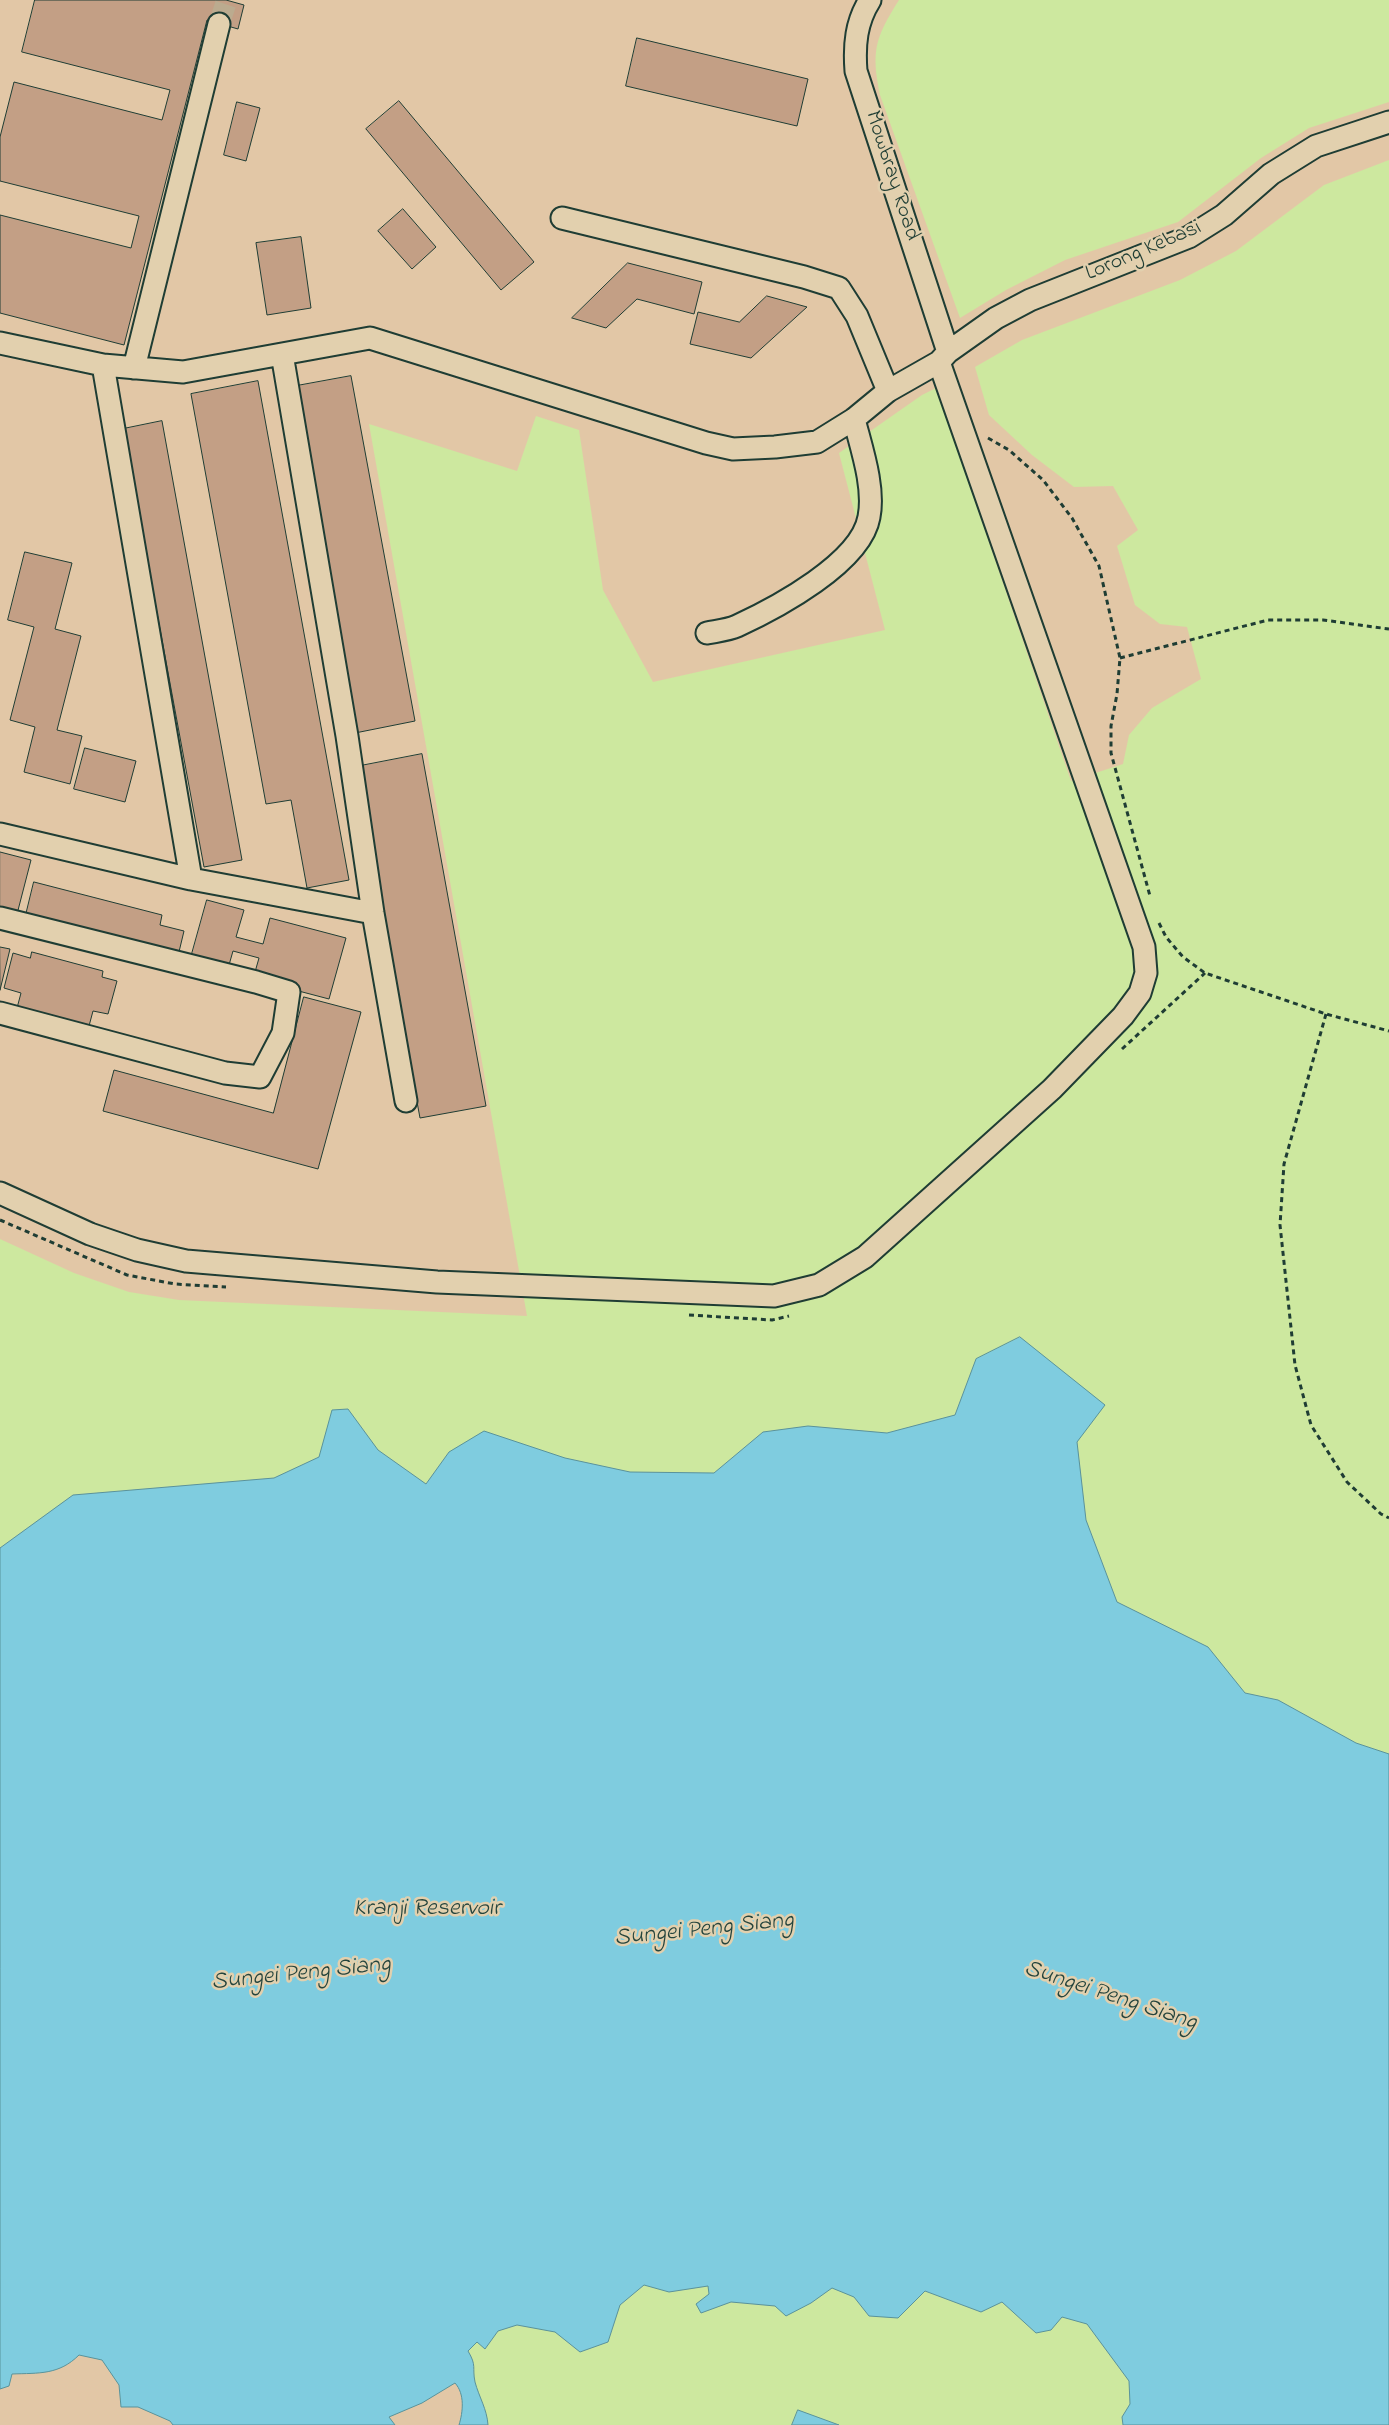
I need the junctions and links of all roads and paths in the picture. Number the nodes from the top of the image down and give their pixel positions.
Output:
1 (870, 0) edge
2 (219, 24) tunnel mouth
3 (1389, 122) edge
4 (562, 218) dead end
5 (0, 344) edge
6 (282, 354) junction
7 (943, 357) junction
8 (103, 365) junction
9 (134, 368) junction
10 (888, 391) junction
11 (854, 419) junction
12 (957, 420) junction
13 (1389, 629) edge
14 (707, 633) dead end
15 (1120, 658) junction
16 (0, 834) edge
17 (191, 879) junction
18 (1152, 905) dead end
19 (372, 913) junction
20 (1155, 915) dead end
21 (0, 918) edge
22 (1205, 973) junction
23 (0, 1013) edge
24 (1326, 1014) junction
25 (1389, 1031) edge
26 (1117, 1054) dead end
27 (406, 1101) dead end
28 (0, 1193) edge
29 (0, 1220) edge
30 (235, 1288) dead end
31 (683, 1315) dead end
32 (790, 1315) dead end
33 (1389, 1518) edge

1 - 7 street, Mowbray Road
2 - 9 street
3 - 7 street, Lorong Kebasi
4 - 10 street
5 - 8 street, Lorong Kebasi
6 - 9 street, Lorong Kebasi
6 - 11 street, Lorong Kebasi
6 - 19 street
7 - 10 street, Lorong Kebasi
7 - 12 street, Mowbray Road
8 - 9 street, Lorong Kebasi
8 - 17 street
10 - 11 street, Lorong Kebasi
11 - 14 street
12 - 15 path
12 - 28 street, Mowbray Road
13 - 15 path
15 - 18 path
16 - 17 street
17 - 19 street
19 - 27 street
20 - 22 path
21 - 23 street
22 - 24 path
22 - 26 path
24 - 25 path
24 - 33 path
29 - 30 path
31 - 32 path

